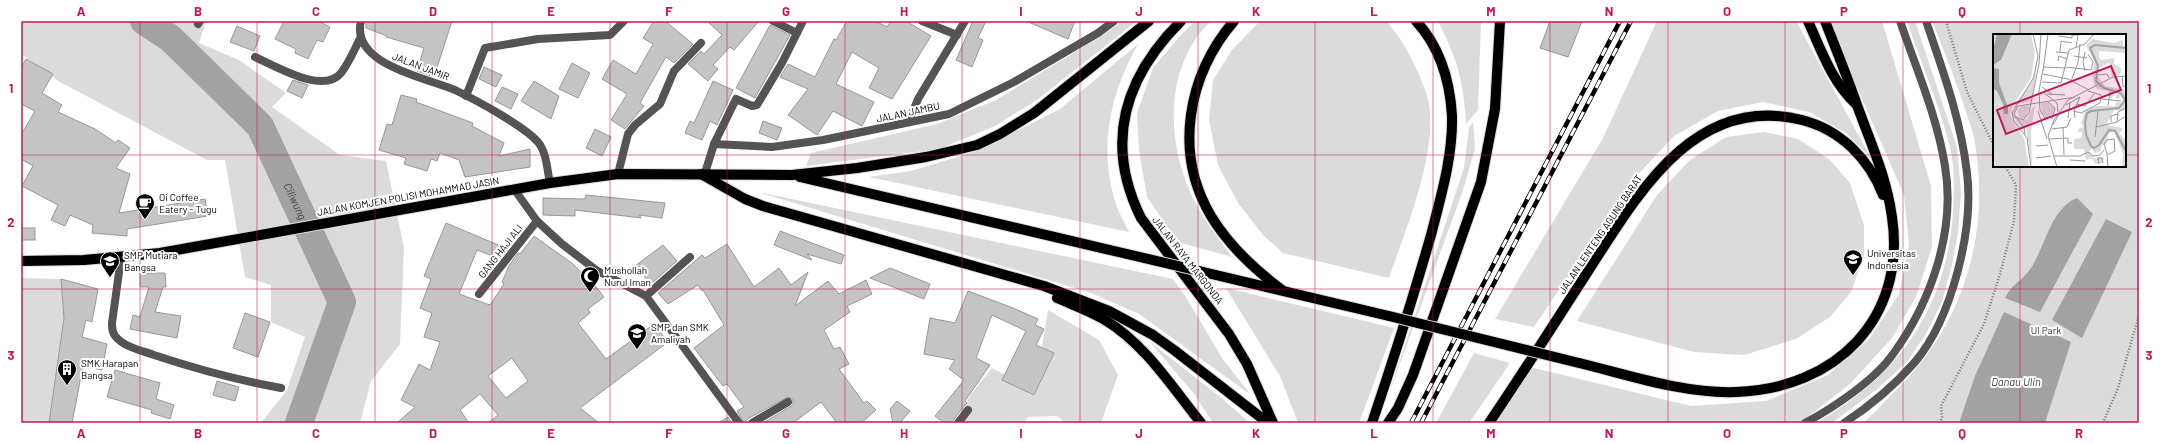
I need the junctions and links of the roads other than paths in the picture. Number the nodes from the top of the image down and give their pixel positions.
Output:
1 (361, 21) edge
2 (624, 21) edge
3 (774, 21) edge
4 (803, 21) edge
5 (922, 21) edge
6 (965, 21) edge
7 (1114, 21) edge
8 (1148, 21) edge
9 (1181, 21) edge
10 (1234, 21) edge
11 (1416, 21) edge
12 (1500, 21) edge
13 (1808, 21) edge
14 (1824, 21) edge
15 (1900, 21) edge
16 (1926, 21) edge
17 (797, 33) junction
18 (957, 35) junction
19 (361, 37) junction
20 (701, 42) dead end
21 (255, 57) dead end
22 (466, 96) junction
23 (1857, 105) junction
24 (909, 122) junction
25 (714, 144) junction
26 (702, 173) junction
27 (618, 174) junction
28 (792, 175) junction
29 (550, 183) junction
30 (514, 189) junction
31 (1892, 217) junction
32 (537, 221) junction
33 (690, 257) dead end
34 (121, 258) junction
35 (21, 260) edge
36 (1001, 274) junction
37 (1282, 290) junction
38 (479, 294) dead end
39 (646, 296) junction
40 (281, 388) dead end
41 (788, 402) dead end
42 (968, 410) dead end
43 (739, 423) edge
44 (752, 423) edge
45 (958, 423) edge
46 (1201, 423) edge
47 (1268, 423) edge
48 (1273, 423) edge
49 (1372, 423) edge
50 (1388, 423) edge
51 (1489, 423) edge
52 (1805, 423) edge
53 (1844, 423) edge

1 - 19 street
2 - 22 street
3 - 17 street
4 - 17 street
5 - 18 street
6 - 18 street
7 - 24 street, JALAN JAMBU
8 - 28 main road
9 - 48 main road, JALAN RAYA MARGONDA
10 - 37 main road
11 - 49 main road
12 - 50 main road
13 - 23 main road
14 - 23 main road
15 - 52 street
16 - 53 street
17 - 25 street
18 - 24 street
19 - 21 street
19 - 22 street, JALAN JAMIR
20 - 27 street
22 - 29 street, JALAN JAMIR
23 - 31 main road
24 - 25 street, JALAN JAMBU
25 - 26 street
26 - 27 main road
26 - 28 main road
26 - 36 main road
27 - 29 main road, JALAN KOMJEN POLISI MOHAMMAD JASIN
28 - 37 main road, bridge
29 - 30 main road, JALAN KOMJEN POLISI MOHAMMAD JASIN
30 - 32 street
30 - 34 main road, JALAN KOMJEN POLISI MOHAMMAD JASIN
31 - 37 main road, bridge
31 - 51 main road, JALAN LENTENG AGUNG BARAT
32 - 38 street, GANG HAJI ALI
32 - 39 street
33 - 39 street
34 - 35 main road, JALAN KOMJEN POLISI MOHAMMAD JASIN
34 - 40 street
36 - 46 main road
36 - 47 main road
39 - 43 street
41 - 44 street
42 - 45 street

